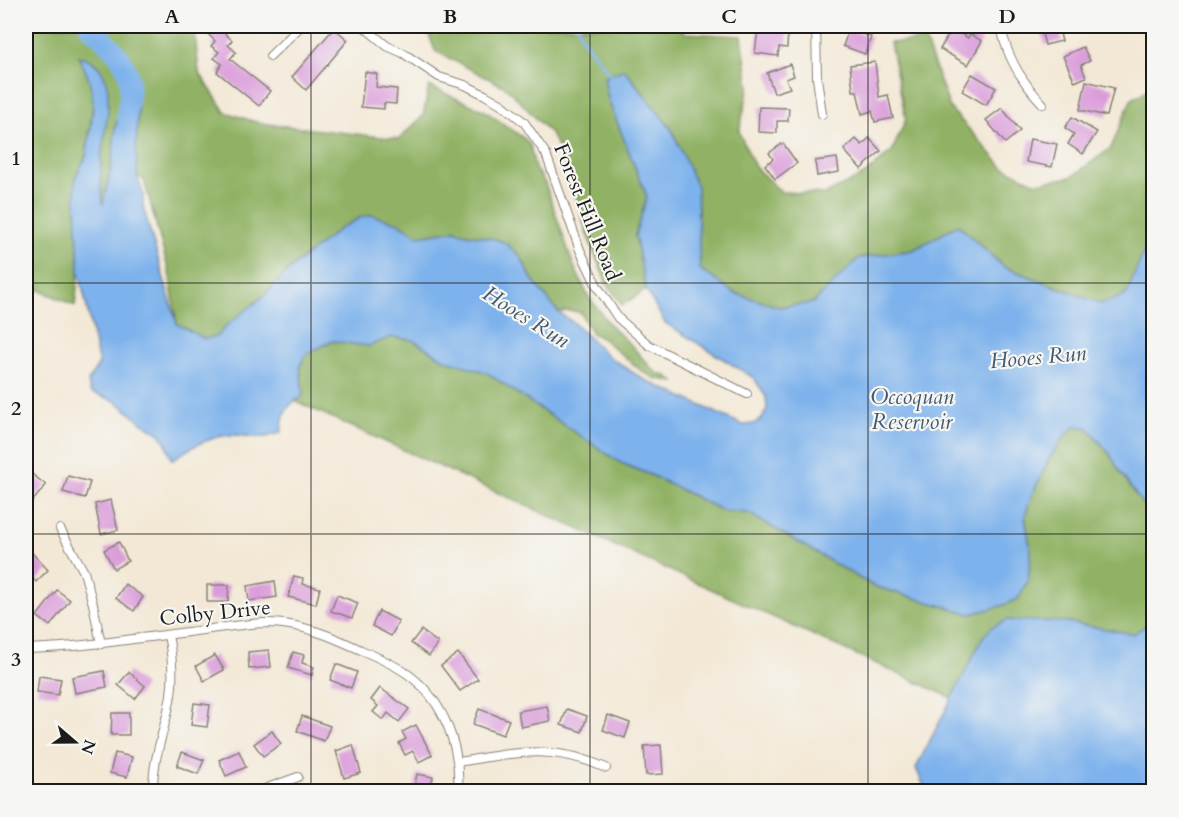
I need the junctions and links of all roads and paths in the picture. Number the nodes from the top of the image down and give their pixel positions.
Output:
1 (301, 26) edge
2 (363, 26) edge
3 (816, 26) edge
4 (1000, 26) edge
5 (270, 56) dead end
6 (1043, 104) dead end
7 (822, 114) dead end
8 (747, 394) dead end
9 (60, 529) dead end
10 (168, 635) junction
11 (101, 644) junction
12 (26, 649) edge
13 (458, 762) junction
14 (606, 768) dead end
15 (298, 777) dead end
16 (153, 792) edge
17 (256, 792) edge
18 (458, 792) edge

1 - 5 street
2 - 8 street, Forest Hill Road
3 - 7 street
4 - 6 street
9 - 11 street
10 - 11 street, Colby Drive
10 - 13 street, Colby Drive
10 - 16 street
11 - 12 street, Colby Drive
13 - 14 street
13 - 18 street, Colby Drive
15 - 17 street

